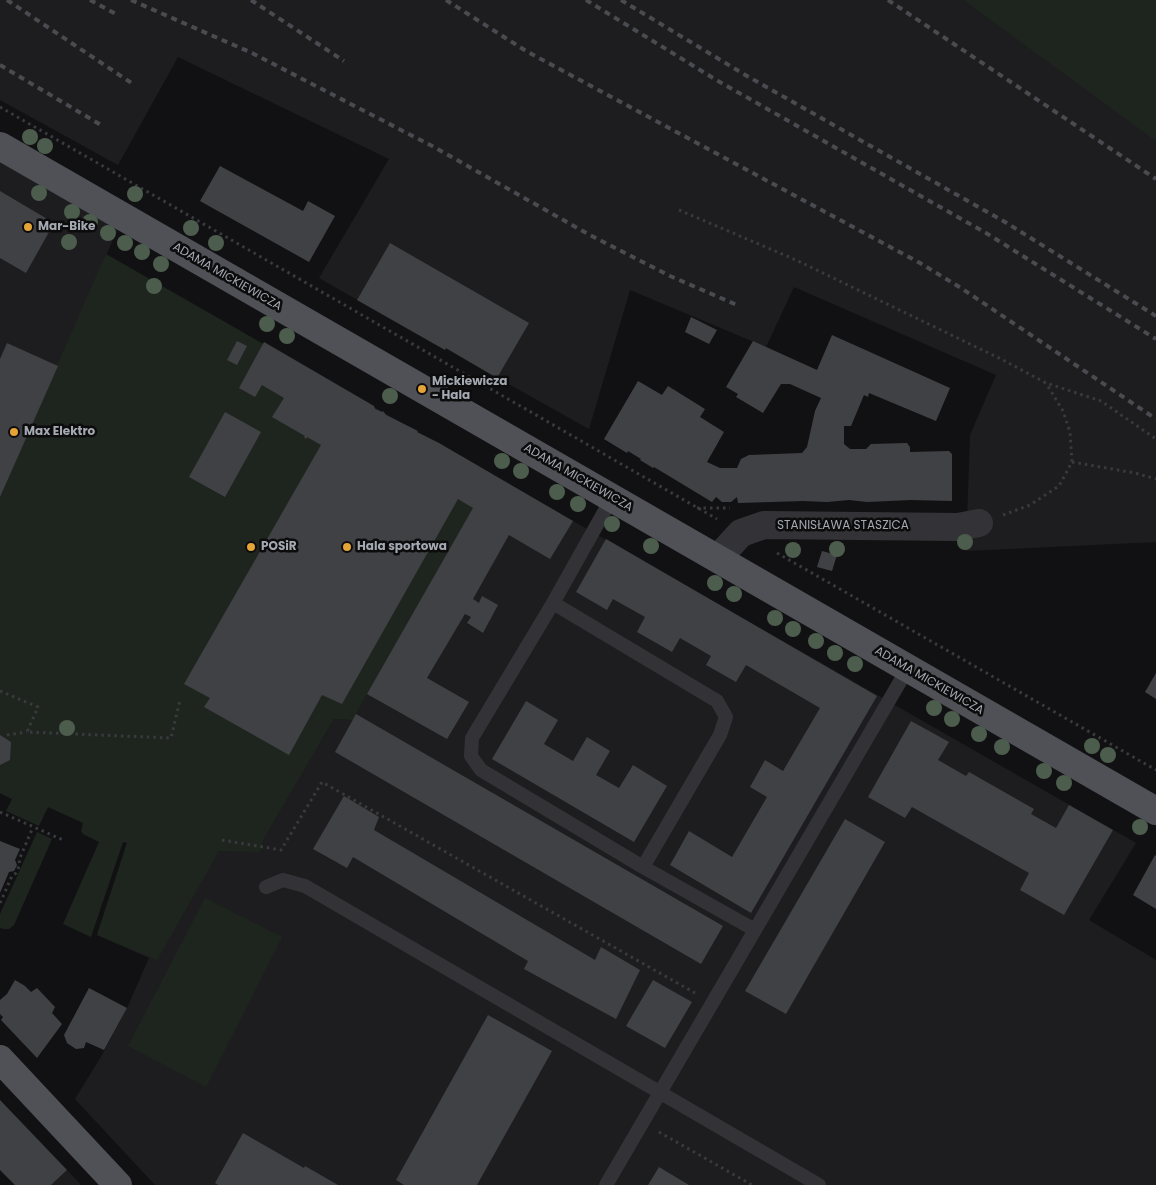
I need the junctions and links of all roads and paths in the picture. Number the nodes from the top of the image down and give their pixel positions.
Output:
1 (0, 107) edge
2 (0, 146) edge
3 (679, 210) dead end
4 (1046, 383) junction
5 (1156, 439) edge
6 (1072, 462) junction
7 (1156, 479) edge
8 (612, 498) junction
9 (696, 508) dead end
10 (979, 523) joint
11 (777, 552) dead end
12 (718, 558) junction
13 (553, 603) junction
14 (908, 668) junction
15 (0, 691) edge
16 (180, 700) dead end
17 (27, 732) junction
18 (7, 735) dead end
19 (1156, 770) edge
20 (1156, 811) edge
21 (0, 812) edge
22 (33, 827) junction
23 (63, 840) dead end
24 (222, 840) dead end
25 (643, 867) junction
26 (266, 887) dead end
27 (0, 903) edge
28 (755, 930) junction
29 (713, 1003) junction
30 (0, 1059) edge
31 (660, 1094) junction
32 (643, 1123) junction
33 (118, 1185) edge
34 (606, 1185) edge
35 (752, 1185) edge
36 (819, 1185) edge

1 - 9 path
2 - 8 main road, ADAMA MICKIEWICZA
3 - 4 path
4 - 5 path
4 - 6 path
6 - 7 path
6 - 10 path
8 - 12 main road, ADAMA MICKIEWICZA
8 - 13 lane
10 - 12 street, STANISŁAWA STASZICA
11 - 19 path
12 - 14 main road, ADAMA MICKIEWICZA
13 - 25 lane
13 - 25 lane
14 - 20 main road, ADAMA MICKIEWICZA
14 - 28 lane
15 - 17 path
16 - 17 path
17 - 18 path
21 - 22 path
22 - 23 path
22 - 27 path
24 - 29 path
25 - 28 lane
26 - 31 lane
28 - 29 lane
29 - 31 lane
30 - 33 main road
31 - 32 lane
31 - 36 lane
32 - 34 lane
32 - 35 path

